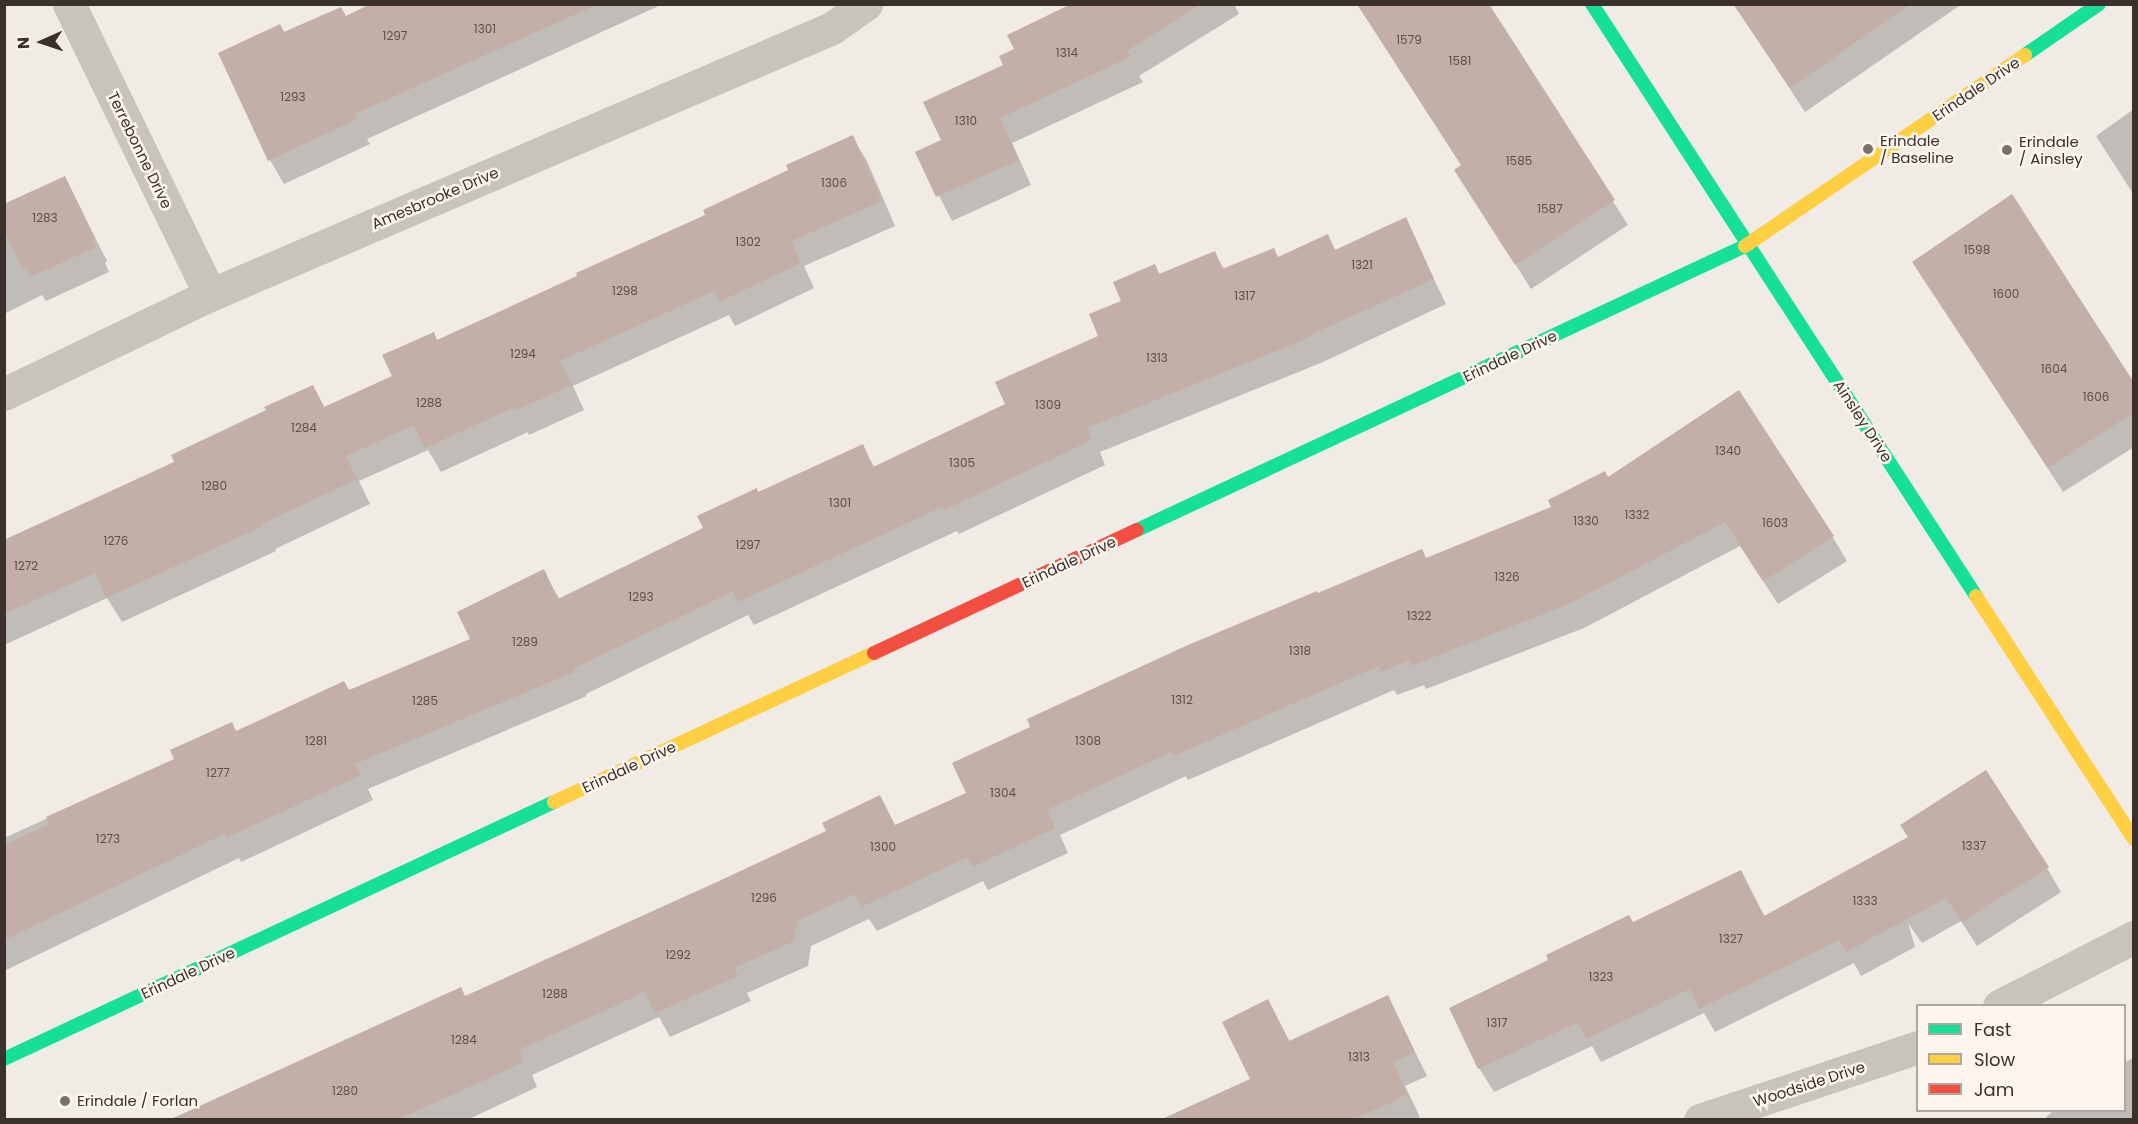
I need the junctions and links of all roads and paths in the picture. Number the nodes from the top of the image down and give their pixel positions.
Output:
1 (69, 4) edge
2 (866, 4) edge
3 (1592, 4) edge
4 (2099, 4) edge
5 (1749, 244) junction
6 (210, 295) junction
7 (4, 394) edge
8 (2133, 839) edge
9 (2133, 937) edge
10 (2001, 1004) edge
11 (1916, 1047) edge
12 (4, 1059) edge
13 (1700, 1119) edge

1 - 6 street, Terrebonne Drive
2 - 6 street, Amesbrooke Drive
3 - 5 street, Ainsley Drive
4 - 5 street, Erindale Drive
5 - 8 street, Ainsley Drive
5 - 12 street, Erindale Drive
6 - 7 street, Amesbrooke Drive
9 - 10 street
11 - 13 street, Woodside Drive

